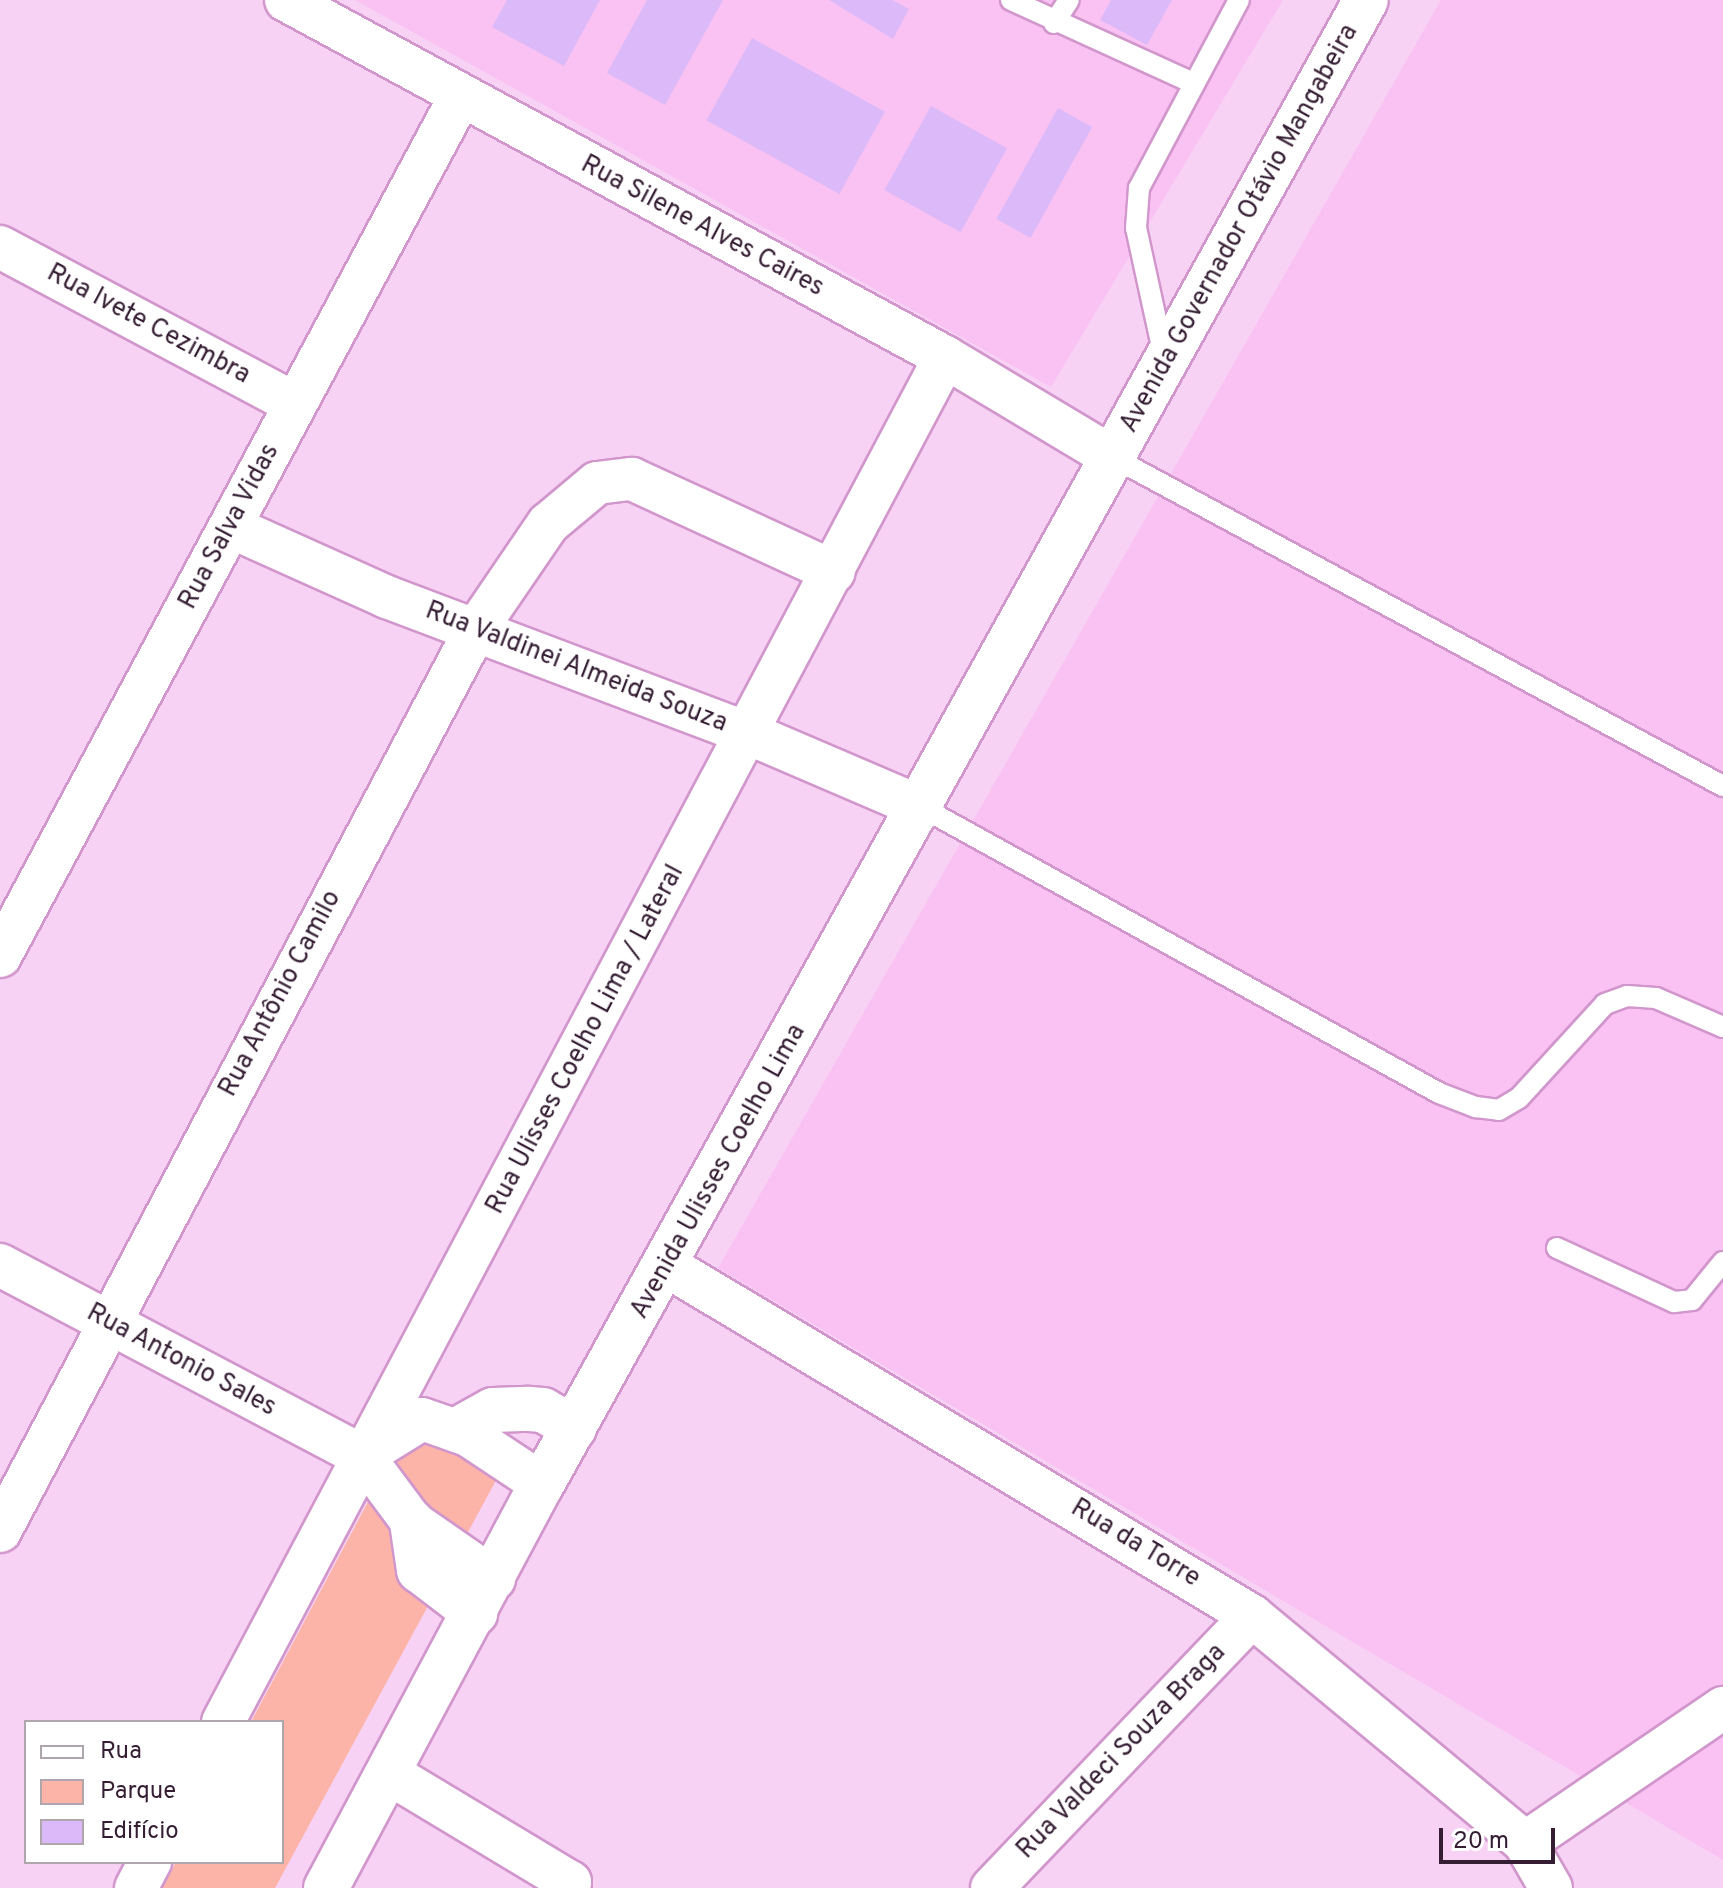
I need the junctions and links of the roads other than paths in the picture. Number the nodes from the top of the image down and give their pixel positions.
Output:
1 (286, 0) edge
2 (1011, 0) edge
3 (1069, 0) edge
4 (1239, 0) edge
5 (1366, 0) edge
6 (1054, 23) junction
7 (1191, 82) junction
8 (460, 97) junction
9 (1, 249) edge
10 (945, 357) junction
11 (1166, 364) junction
12 (295, 404) junction
13 (1114, 458) junction
14 (231, 527) junction
15 (834, 572) junction
16 (475, 631) junction
17 (750, 734) junction
18 (1723, 786) edge
19 (923, 808) junction
20 (0, 956) edge
21 (1723, 1027) edge
22 (1557, 1248) dead end
23 (1723, 1262) edge
24 (0, 1265) edge
25 (667, 1266) junction
26 (106, 1322) junction
27 (574, 1428) junction
28 (457, 1430) junction
29 (363, 1456) junction
30 (542, 1484) junction
31 (412, 1522) joint
32 (0, 1531) edge
33 (484, 1596) junction
34 (1252, 1616) junction
35 (1723, 1708) edge
36 (224, 1720) edge
37 (390, 1774) junction
38 (1525, 1843) junction
39 (149, 1864) edge
40 (568, 1885) edge
41 (136, 1888) edge
42 (326, 1888) edge
43 (992, 1888) edge
44 (1551, 1888) edge

1 - 8 street, Rua Silene Alves Caires
2 - 6 lane
3 - 6 lane
4 - 7 lane
5 - 11 main road, Avenida Governador Otávio Mangabeira
6 - 7 lane
7 - 11 lane
8 - 10 street, Rua Silene Alves Caires
8 - 12 street, Rua Salva Vidas
9 - 12 street, Rua Ivete Cezimbra
10 - 13 street, Rua Silene Alves Caires
10 - 15 street, Rua Ulisses Coelho Lima / Lateral
11 - 13 main road, Avenida Governador Otávio Mangabeira
12 - 14 street, Rua Salva Vidas
13 - 18 lane
13 - 19 main road, Avenida Ulisses Coelho Lima
14 - 16 street, Rua Valdinei Almeida Souza
14 - 20 street, Rua Salva Vidas
15 - 16 street, Rua Antônio Camilo
15 - 17 street, Rua Ulisses Coelho Lima / Lateral
16 - 17 street, Rua Valdinei Almeida Souza
16 - 26 street, Rua Antônio Camilo
17 - 19 street, Rua Valdinei Almeida Souza
17 - 29 street, Rua Ulisses Coelho Lima / Lateral
19 - 21 lane
19 - 25 main road, Avenida Ulisses Coelho Lima
22 - 23 lane
24 - 26 street, Rua Antonio Sales
25 - 27 main road, Avenida Ulisses Coelho Lima
25 - 34 street, Rua da Torre
26 - 29 street, Rua Antonio Sales
26 - 32 street, Rua Antônio Camilo
27 - 28 main road
27 - 30 main road, Avenida Ulisses Coelho Lima
28 - 29 street
28 - 30 street
29 - 31 street
29 - 36 street, Rua Ulisses Coelho Lima / Lateral
30 - 33 main road, Avenida Ulisses Coelho Lima
31 - 33 main road
33 - 37 main road, Avenida Ulisses Coelho Lima
34 - 38 street, Rua da Torre
34 - 43 street, Rua Valdeci Souza Braga
35 - 38 street
37 - 40 street
37 - 42 main road, Avenida Ulisses Coelho Lima
38 - 44 street, Rua da Torre
39 - 41 street

